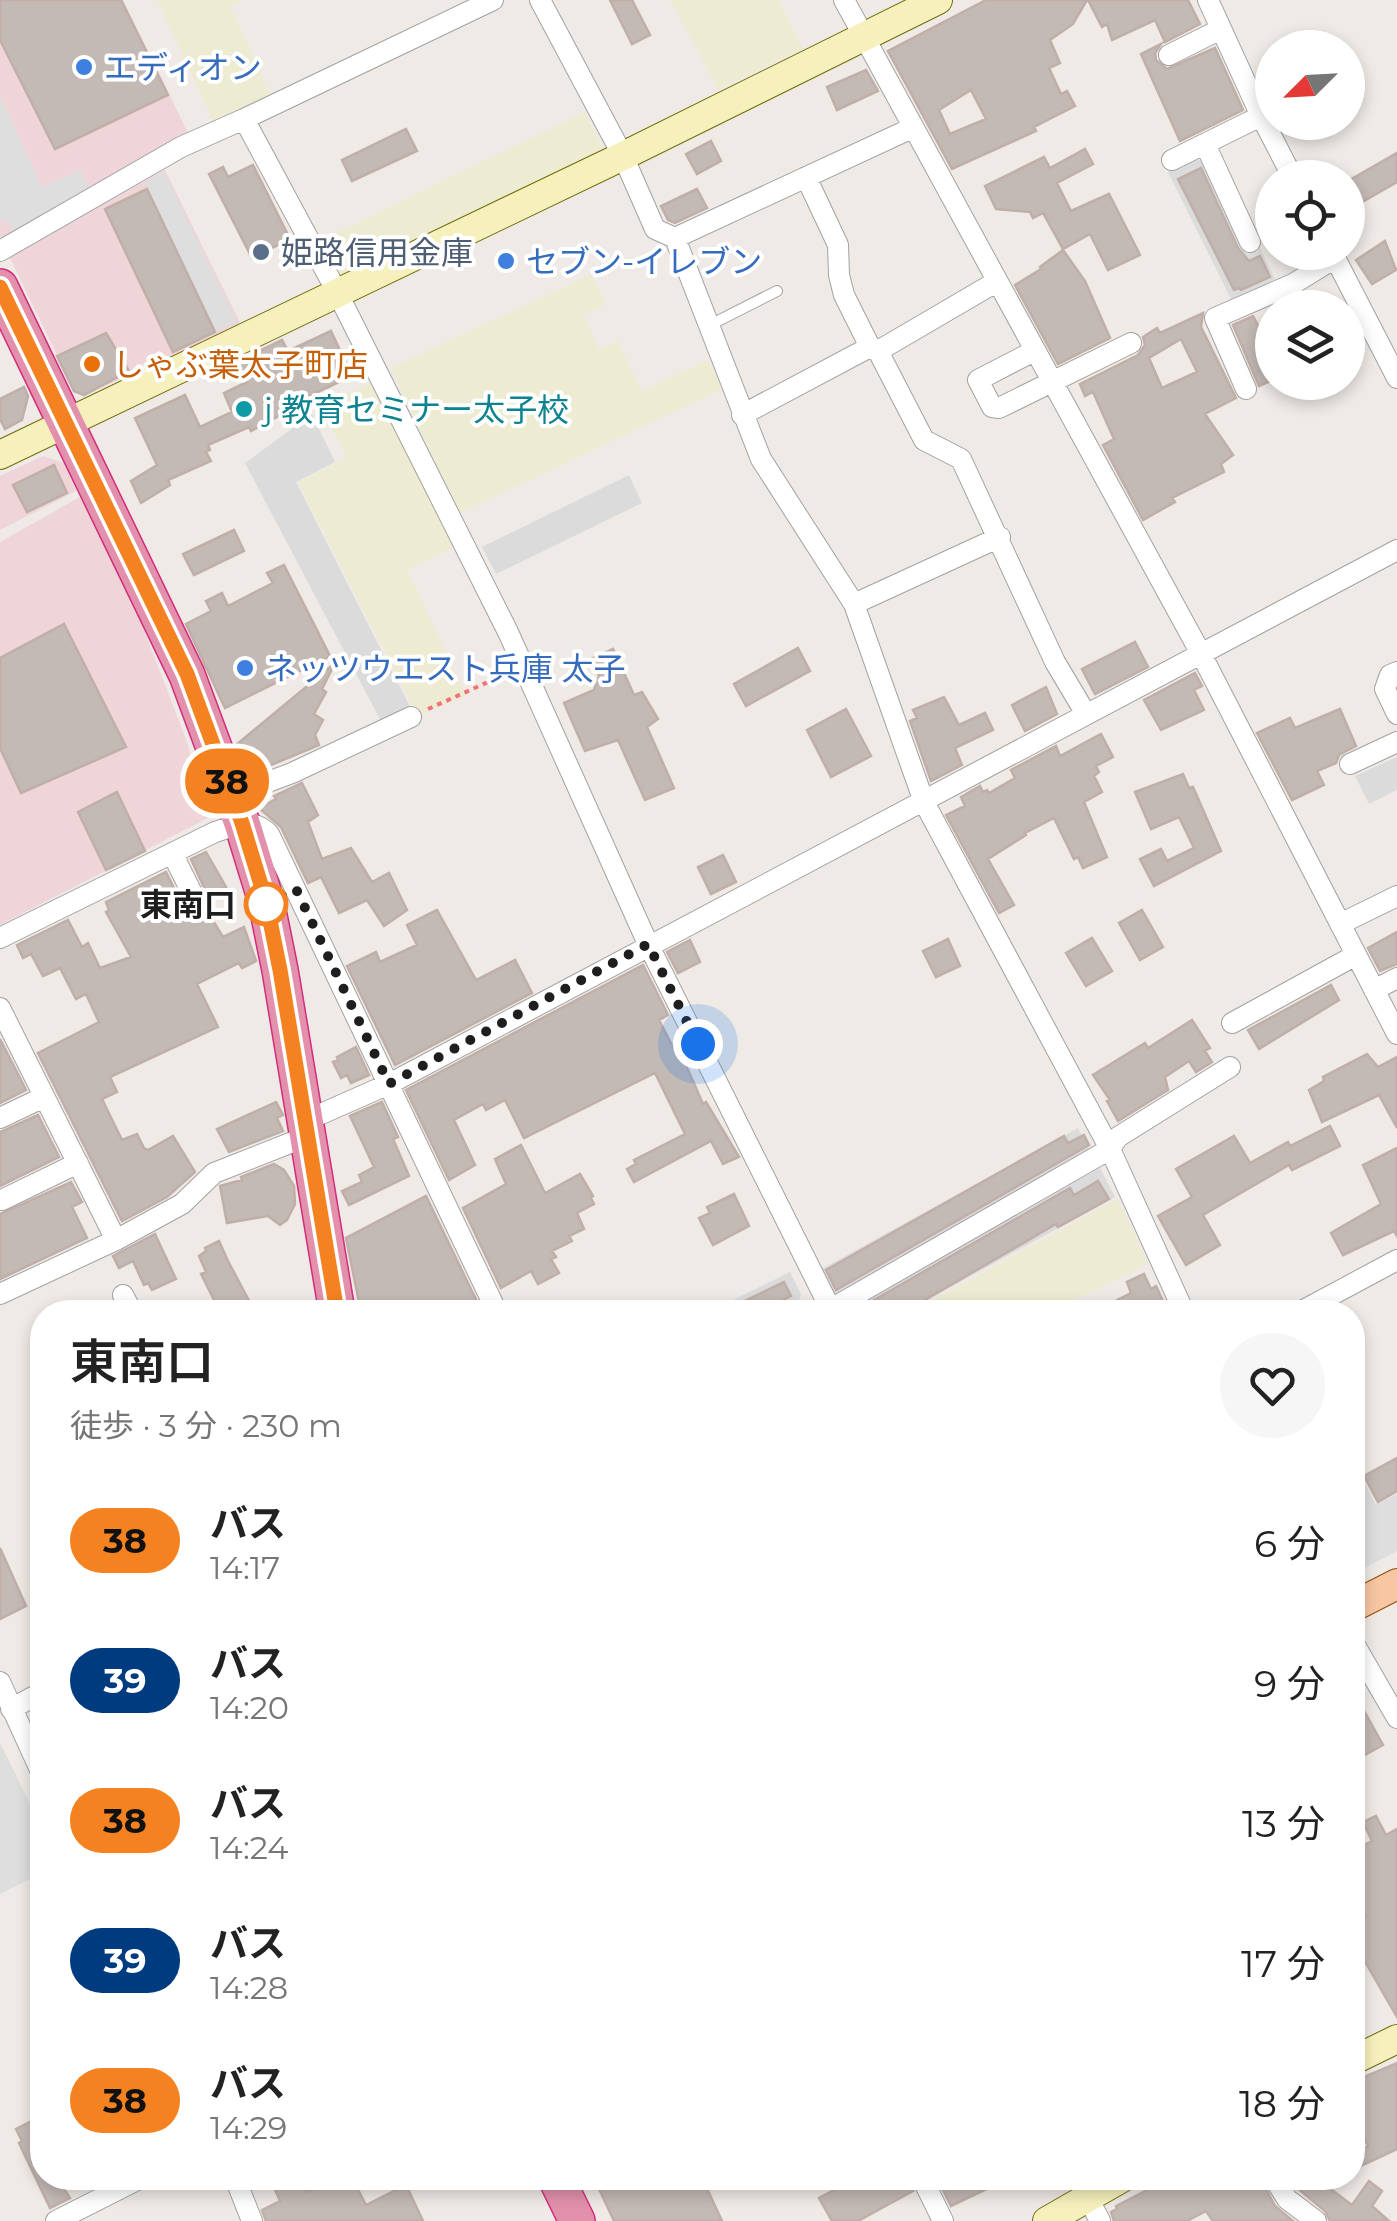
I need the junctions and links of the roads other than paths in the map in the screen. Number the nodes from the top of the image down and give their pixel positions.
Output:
1 (493, 0) edge
2 (540, 0) edge
3 (844, 0) edge
4 (938, 0) edge
5 (1208, 0) edge
6 (1221, 29) junction
7 (862, 37) junction
8 (1169, 55) dead end
9 (1255, 103) edge
10 (244, 119) junction
11 (1255, 119) edge
12 (912, 128) junction
13 (1205, 144) junction
14 (623, 156) junction
15 (1172, 160) dead end
16 (806, 177) junction
17 (674, 238) junction
18 (1250, 242) dead end
19 (0, 251) edge
20 (1313, 270) edge
21 (1342, 270) edge
22 (996, 282) junction
23 (0, 287) edge
24 (777, 291) dead end
25 (337, 292) junction
26 (709, 326) junction
27 (1130, 343) dead end
28 (874, 349) junction
29 (1034, 351) junction
30 (1397, 378) edge
31 (1051, 382) junction
32 (1246, 389) dead end
33 (742, 415) junction
34 (67, 423) junction
35 (0, 455) edge
36 (1000, 537) junction
37 (1397, 550) edge
38 (854, 604) junction
39 (1200, 652) junction
40 (1397, 672) edge
41 (1086, 714) junction
42 (1397, 714) edge
43 (411, 716) road end
44 (1397, 742) edge
45 (1350, 764) dead end
46 (924, 802) junction
47 (238, 809) junction
48 (172, 853) junction
49 (1397, 896) edge
50 (195, 899) dead end
51 (1340, 924) junction
52 (0, 938) edge
53 (648, 944) junction
54 (1356, 955) junction
55 (1397, 978) edge
56 (1374, 990) junction
57 (3, 1023) edge
58 (1232, 1023) dead end
59 (1397, 1034) edge
60 (1230, 1067) dead end
61 (389, 1084) junction
62 (44, 1096) junction
63 (0, 1118) edge
64 (306, 1126) junction
65 (1110, 1149) junction
66 (78, 1163) junction
67 (2, 1200) edge
68 (116, 1240) junction
69 (1397, 1260) edge
70 (0, 1294) edge
71 (335, 1300) edge
72 (491, 1300) edge
73 (826, 1300) edge
74 (851, 1300) edge
75 (1179, 1300) edge
76 (1322, 1300) edge
77 (1397, 1584) edge
78 (1365, 1600) edge
79 (1365, 1663) edge
80 (0, 1682) edge
81 (30, 1699) edge
82 (12, 1709) junction
83 (1397, 1718) edge
84 (30, 1746) edge
85 (1397, 2039) edge
86 (1365, 2055) edge
87 (117, 2190) edge
88 (240, 2190) edge
89 (562, 2190) edge
90 (928, 2190) edge
91 (1112, 2190) edge
92 (1281, 2190) edge
93 (1094, 2210) edge
94 (56, 2221) edge
95 (252, 2221) edge
96 (576, 2221) edge
97 (943, 2221) edge
98 (1047, 2221) edge
99 (1316, 2221) edge

1 - 10 street
2 - 14 street
3 - 7 street
4 - 7 street
5 - 6 street
6 - 8 street
6 - 9 street
7 - 12 street
7 - 14 street
10 - 19 street
10 - 25 street
11 - 13 street
12 - 16 street
12 - 22 street
13 - 15 street
13 - 18 street
14 - 17 street
14 - 25 street
16 - 17 street
16 - 28 street
17 - 26 street
20 - 32 street
21 - 30 street
22 - 28 street
22 - 29 street
23 - 34 highway
24 - 26 lane
25 - 34 street
25 - 53 street
26 - 33 street
27 - 31 street
28 - 33 street
28 - 36 street
29 - 31 street
29 - 31 street
31 - 39 street
33 - 38 street
34 - 35 street
34 - 47 highway
36 - 38 street
36 - 41 street
37 - 39 street
38 - 46 street
39 - 41 street
39 - 51 street
40 - 42 street
41 - 46 street
43 - 47 street
44 - 45 street
46 - 53 street
46 - 65 street
47 - 48 street
47 - 61 street
47 - 64 highway
48 - 50 street
48 - 52 street
49 - 51 street
51 - 54 street
53 - 61 street
53 - 73 street
54 - 56 street
54 - 58 street
55 - 56 street
56 - 59 street
57 - 62 street
60 - 65 street
61 - 64 street
61 - 72 street
62 - 63 street
62 - 66 street
64 - 68 street
64 - 71 highway
65 - 74 street
65 - 75 street
66 - 67 street
66 - 68 street
68 - 70 street
69 - 76 street
77 - 78 main road
79 - 83 street
80 - 82 street
81 - 82 street
82 - 84 street
85 - 86 street
87 - 94 street
88 - 95 street
89 - 96 highway
90 - 97 street
91 - 93 street
92 - 99 street
93 - 98 street

